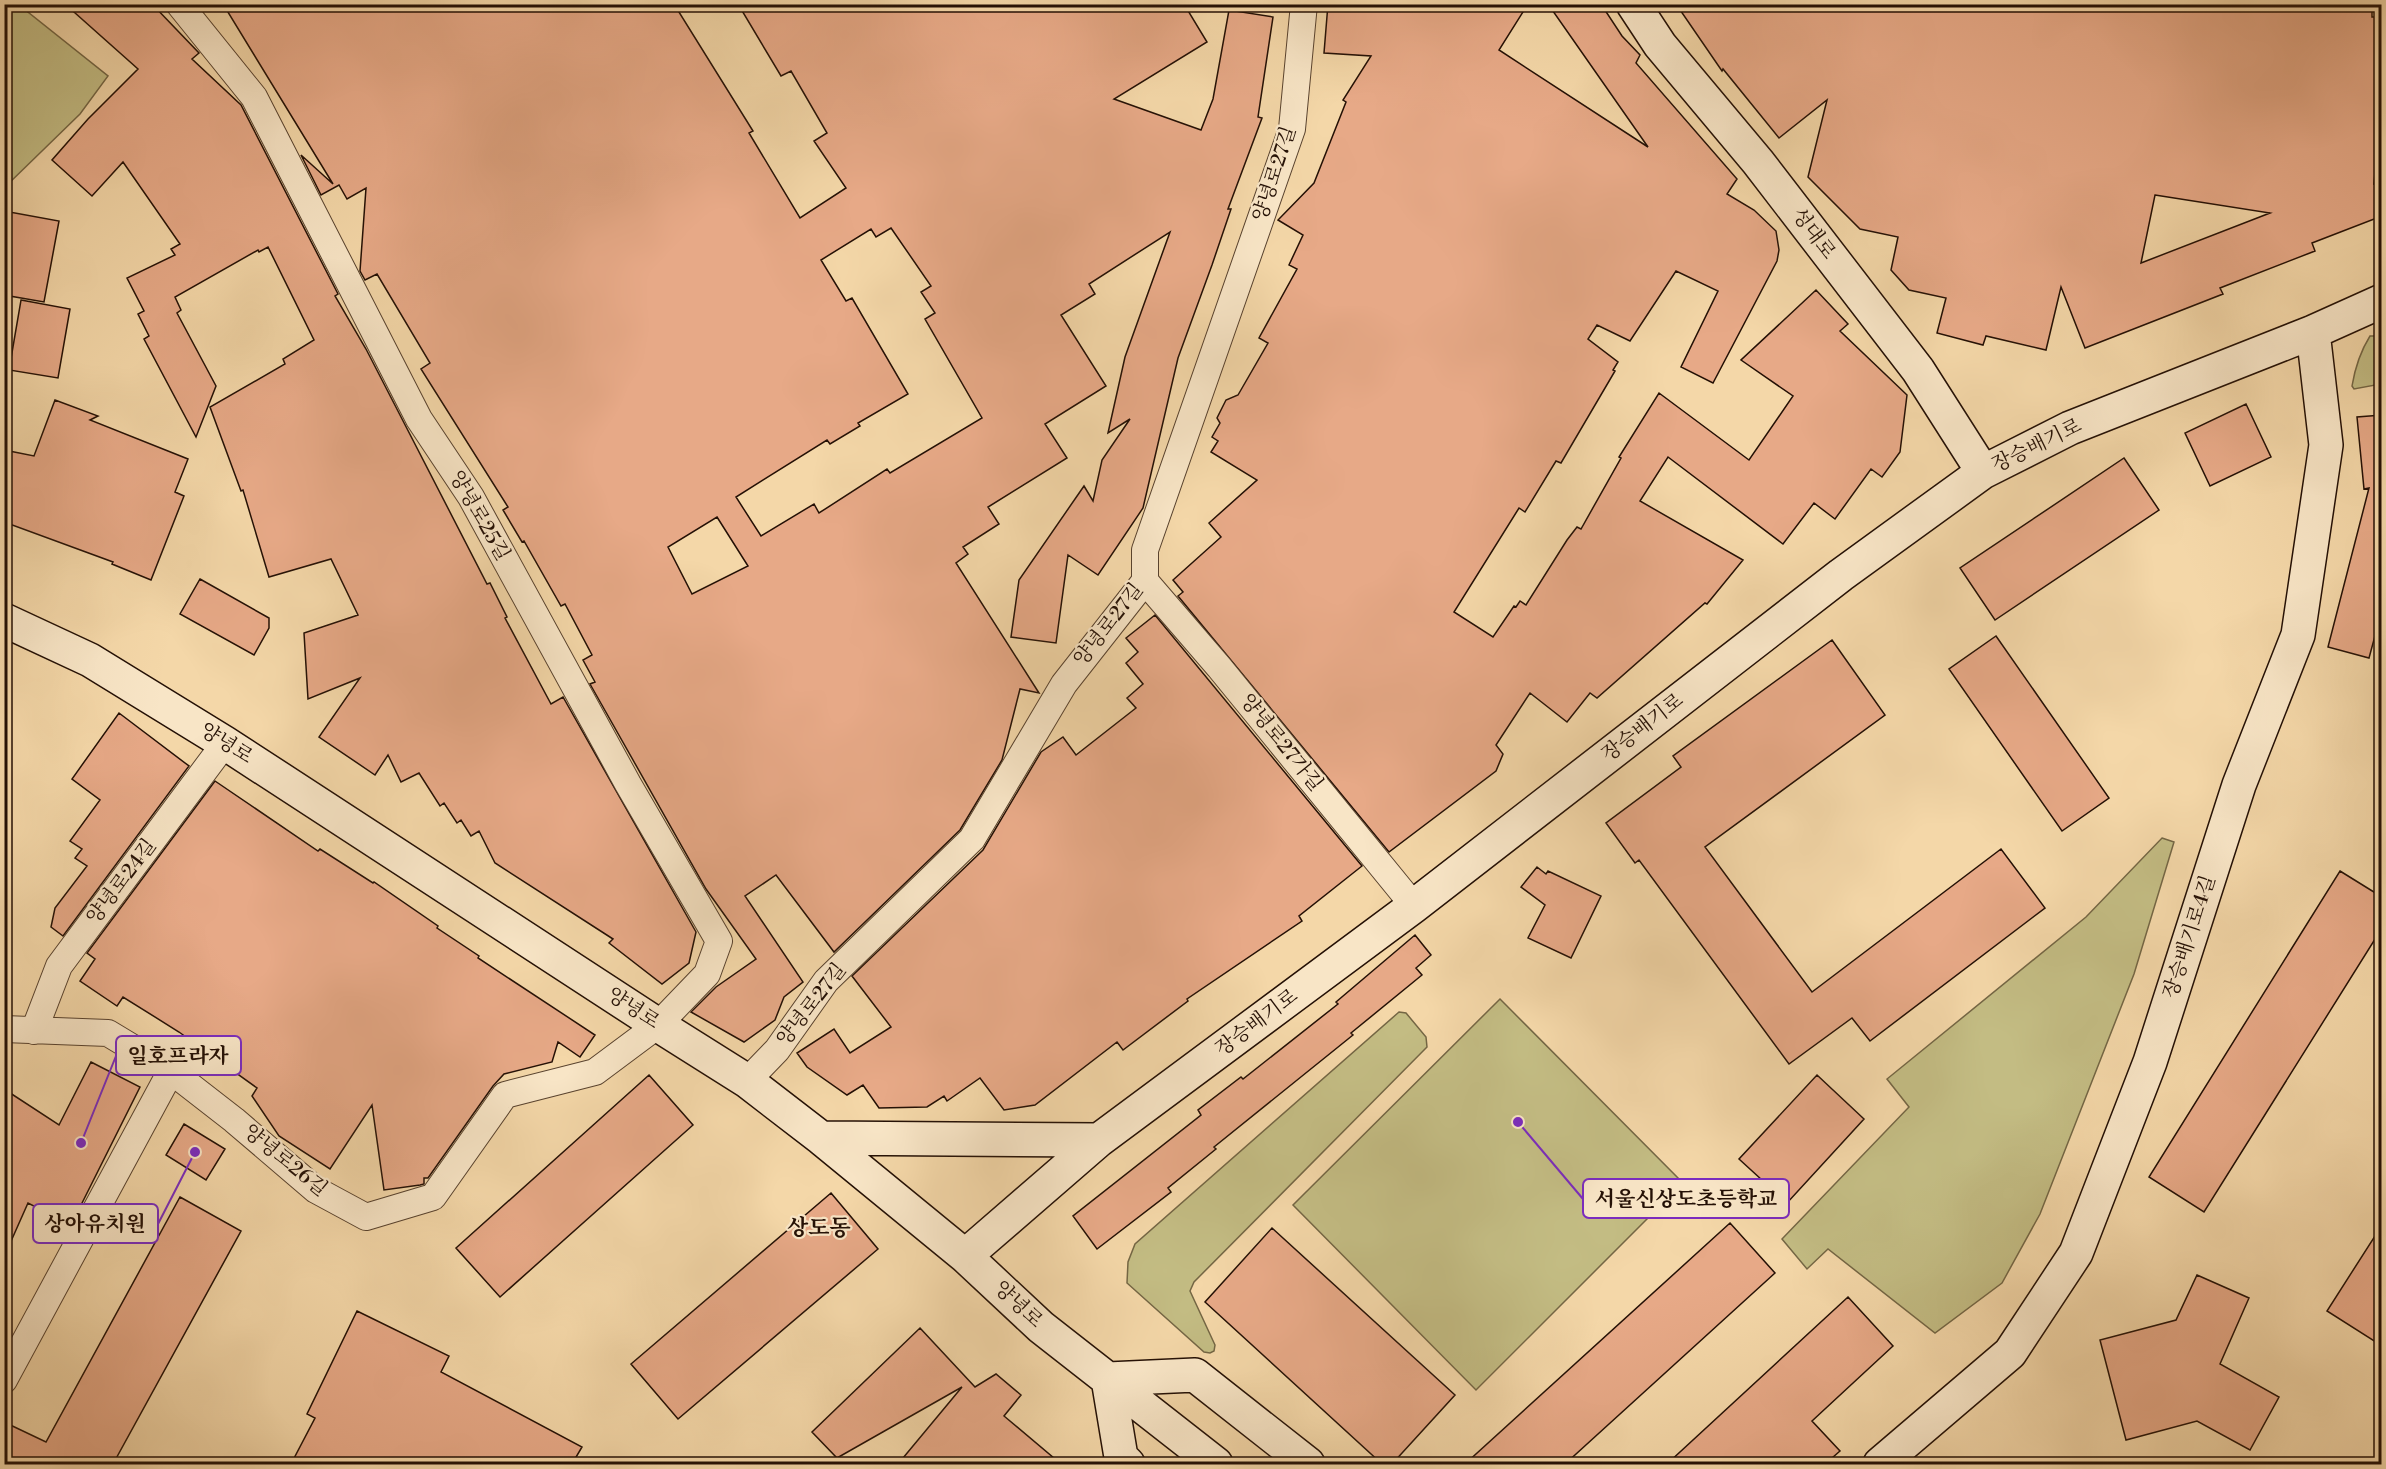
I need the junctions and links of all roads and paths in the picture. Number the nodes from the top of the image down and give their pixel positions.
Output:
1 (179, 4) edge
2 (1304, 4) edge
3 (1633, 4) edge
4 (2382, 302) edge
5 (2313, 332) junction
6 (1983, 472) junction
7 (1145, 581) junction
8 (4, 620) edge
9 (225, 743) junction
10 (1414, 906) junction
11 (658, 1025) junction
12 (4, 1029) edge
13 (34, 1031) junction
14 (171, 1071) junction
15 (747, 1081) junction
16 (821, 1138) junction
17 (1099, 1140) junction
18 (965, 1256) junction
19 (1108, 1379) junction
20 (4, 1380) edge
21 (1128, 1464) edge
22 (1216, 1464) edge
23 (1308, 1464) edge
24 (1880, 1464) edge

1 - 11 street, 양녕로25길
2 - 7 street, 양녕로27길
3 - 6 main road, 성대로
4 - 5 main road, 장승배기로
5 - 6 main road, 장승배기로
5 - 24 main road, 장승배기로4길
6 - 10 main road, 장승배기로
7 - 10 street, 양녕로27가길
7 - 15 street, 양녕로27길
8 - 9 main road, 양녕로
9 - 11 main road, 양녕로
9 - 13 street, 양녕로24길
10 - 17 main road, 장승배기로
11 - 14 street, 양녕로26길
11 - 15 main road, 양녕로
12 - 13 street, 양녕로26길
13 - 14 street, 양녕로26길
14 - 20 street
15 - 16 main road, 양녕로
16 - 17 main road
16 - 18 main road, 양녕로
17 - 18 main road, 장승배기로
18 - 19 main road, 양녕로
19 - 21 main road
19 - 22 main road, 양녕로
19 - 23 main road

